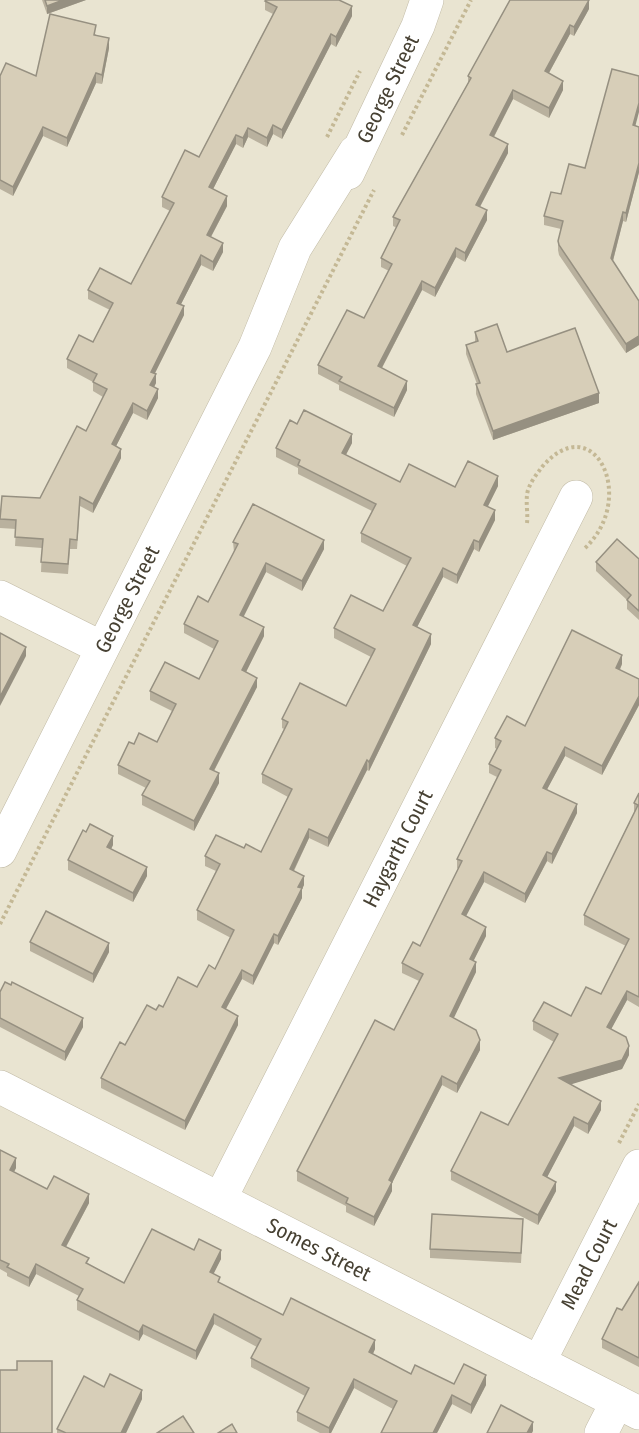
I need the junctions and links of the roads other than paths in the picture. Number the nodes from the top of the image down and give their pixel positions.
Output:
1 (437, 0) edge
2 (423, 13) edge
3 (576, 498) dead end
4 (0, 597) edge
5 (102, 648) junction
6 (0, 851) edge
7 (0, 1087) edge
8 (639, 1166) edge
9 (220, 1199) junction
10 (539, 1362) junction
11 (628, 1407) edge
12 (601, 1433) edge

1 - 2 street, George Street
2 - 5 street, George Street
3 - 9 street, Haygarth Court
4 - 5 street
5 - 6 street, George Street
7 - 9 street, Somes Street
8 - 10 street, Mead Court
9 - 10 street, Somes Street
10 - 11 street, Somes Street
11 - 12 street

